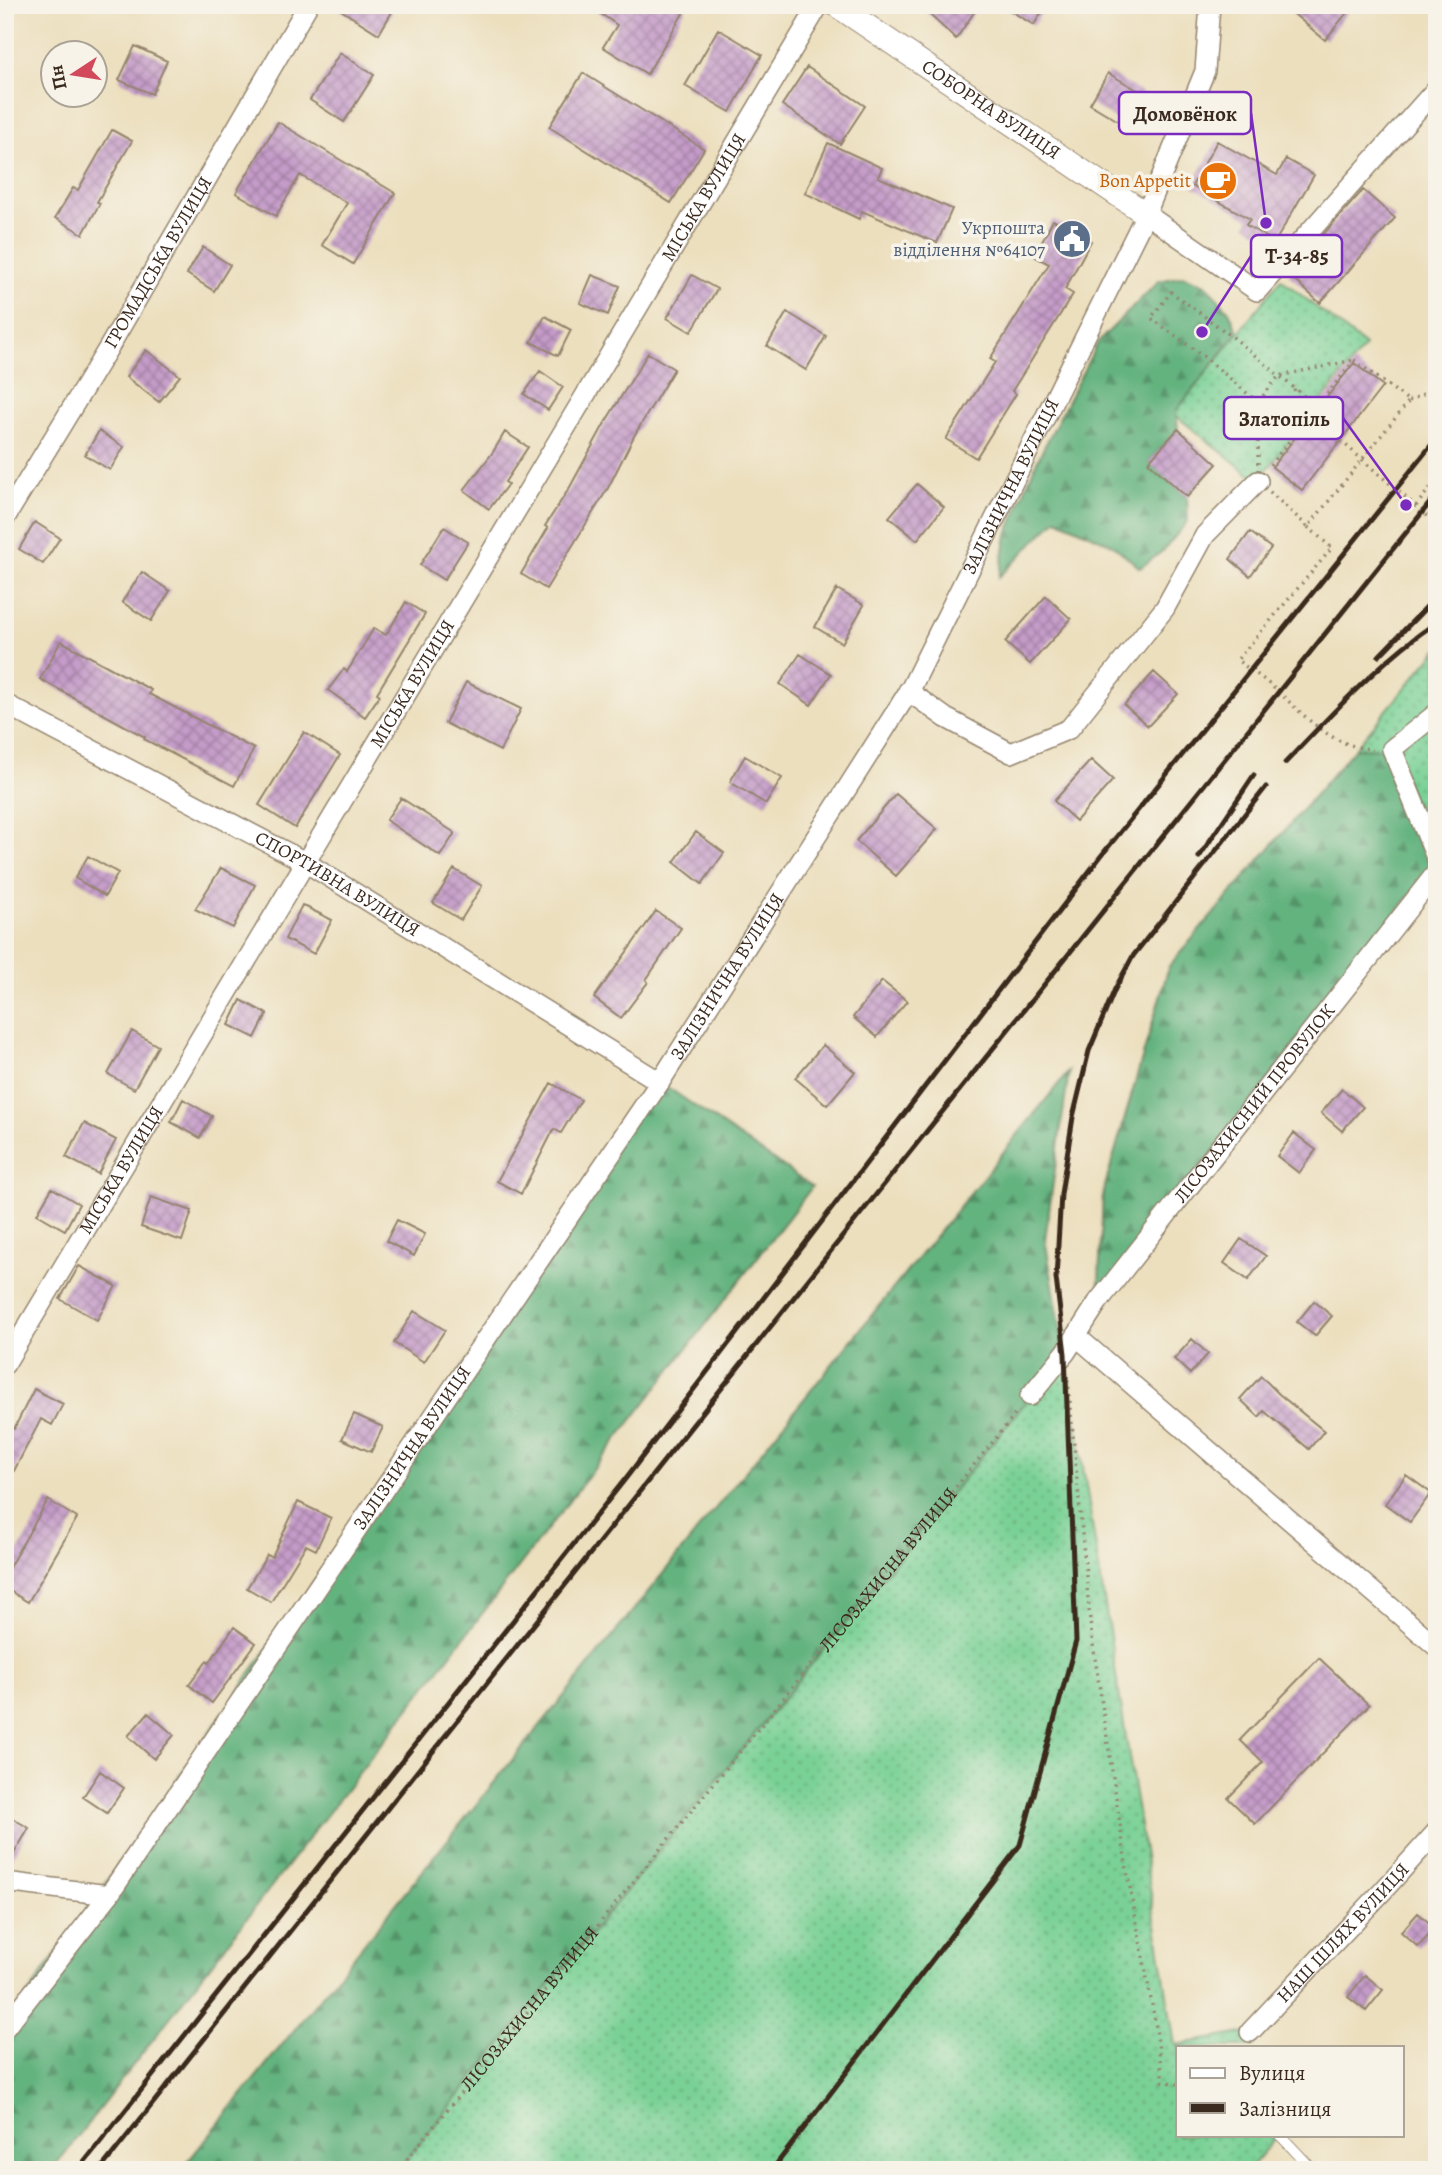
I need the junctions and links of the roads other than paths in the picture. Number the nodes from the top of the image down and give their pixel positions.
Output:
1 (308, 5) edge
2 (819, 5) edge
3 (836, 5) edge
4 (1210, 5) edge
5 (1437, 89) edge
6 (1146, 214) junction
7 (1258, 481) road end
8 (5, 518) edge
9 (908, 691) junction
10 (5, 704) edge
11 (1437, 713) edge
12 (1437, 860) edge
13 (305, 862) junction
14 (1437, 872) edge
15 (660, 1082) junction
16 (1071, 1344) junction
17 (5, 1364) edge
18 (1031, 1396) road end
19 (1437, 1647) edge
20 (1437, 1831) edge
21 (5, 1882) edge
22 (109, 1895) junction
23 (5, 2028) edge
24 (1251, 2036) dead end
25 (1281, 2136) edge
26 (1313, 2170) edge

1 - 8 street, ГРОМАДСЬКА ВУЛИЦЯ
2 - 13 street, МІСЬКА ВУЛИЦЯ
3 - 6 street, СОБОРНА ВУЛИЦЯ
4 - 6 street, ЗАЛІЗНИЧНА ВУЛИЦЯ
5 - 6 street
6 - 9 street, ЗАЛІЗНИЧНА ВУЛИЦЯ
7 - 9 street
9 - 15 street, ЗАЛІЗНИЧНА ВУЛИЦЯ
10 - 13 street, СПОРТИВНА ВУЛИЦЯ
11 - 12 street
13 - 15 street, СПОРТИВНА ВУЛИЦЯ
13 - 17 street, МІСЬКА ВУЛИЦЯ
14 - 16 street, ЛІСОЗАХИСНИЙ ПРОВУЛОК
15 - 22 street, ЗАЛІЗНИЧНА ВУЛИЦЯ
16 - 18 street
16 - 19 street
20 - 24 street, НАШ ШЛЯХ ВУЛИЦЯ
21 - 22 street
22 - 23 street, ЗАЛІЗНИЧНА ВУЛИЦЯ
25 - 26 lane

